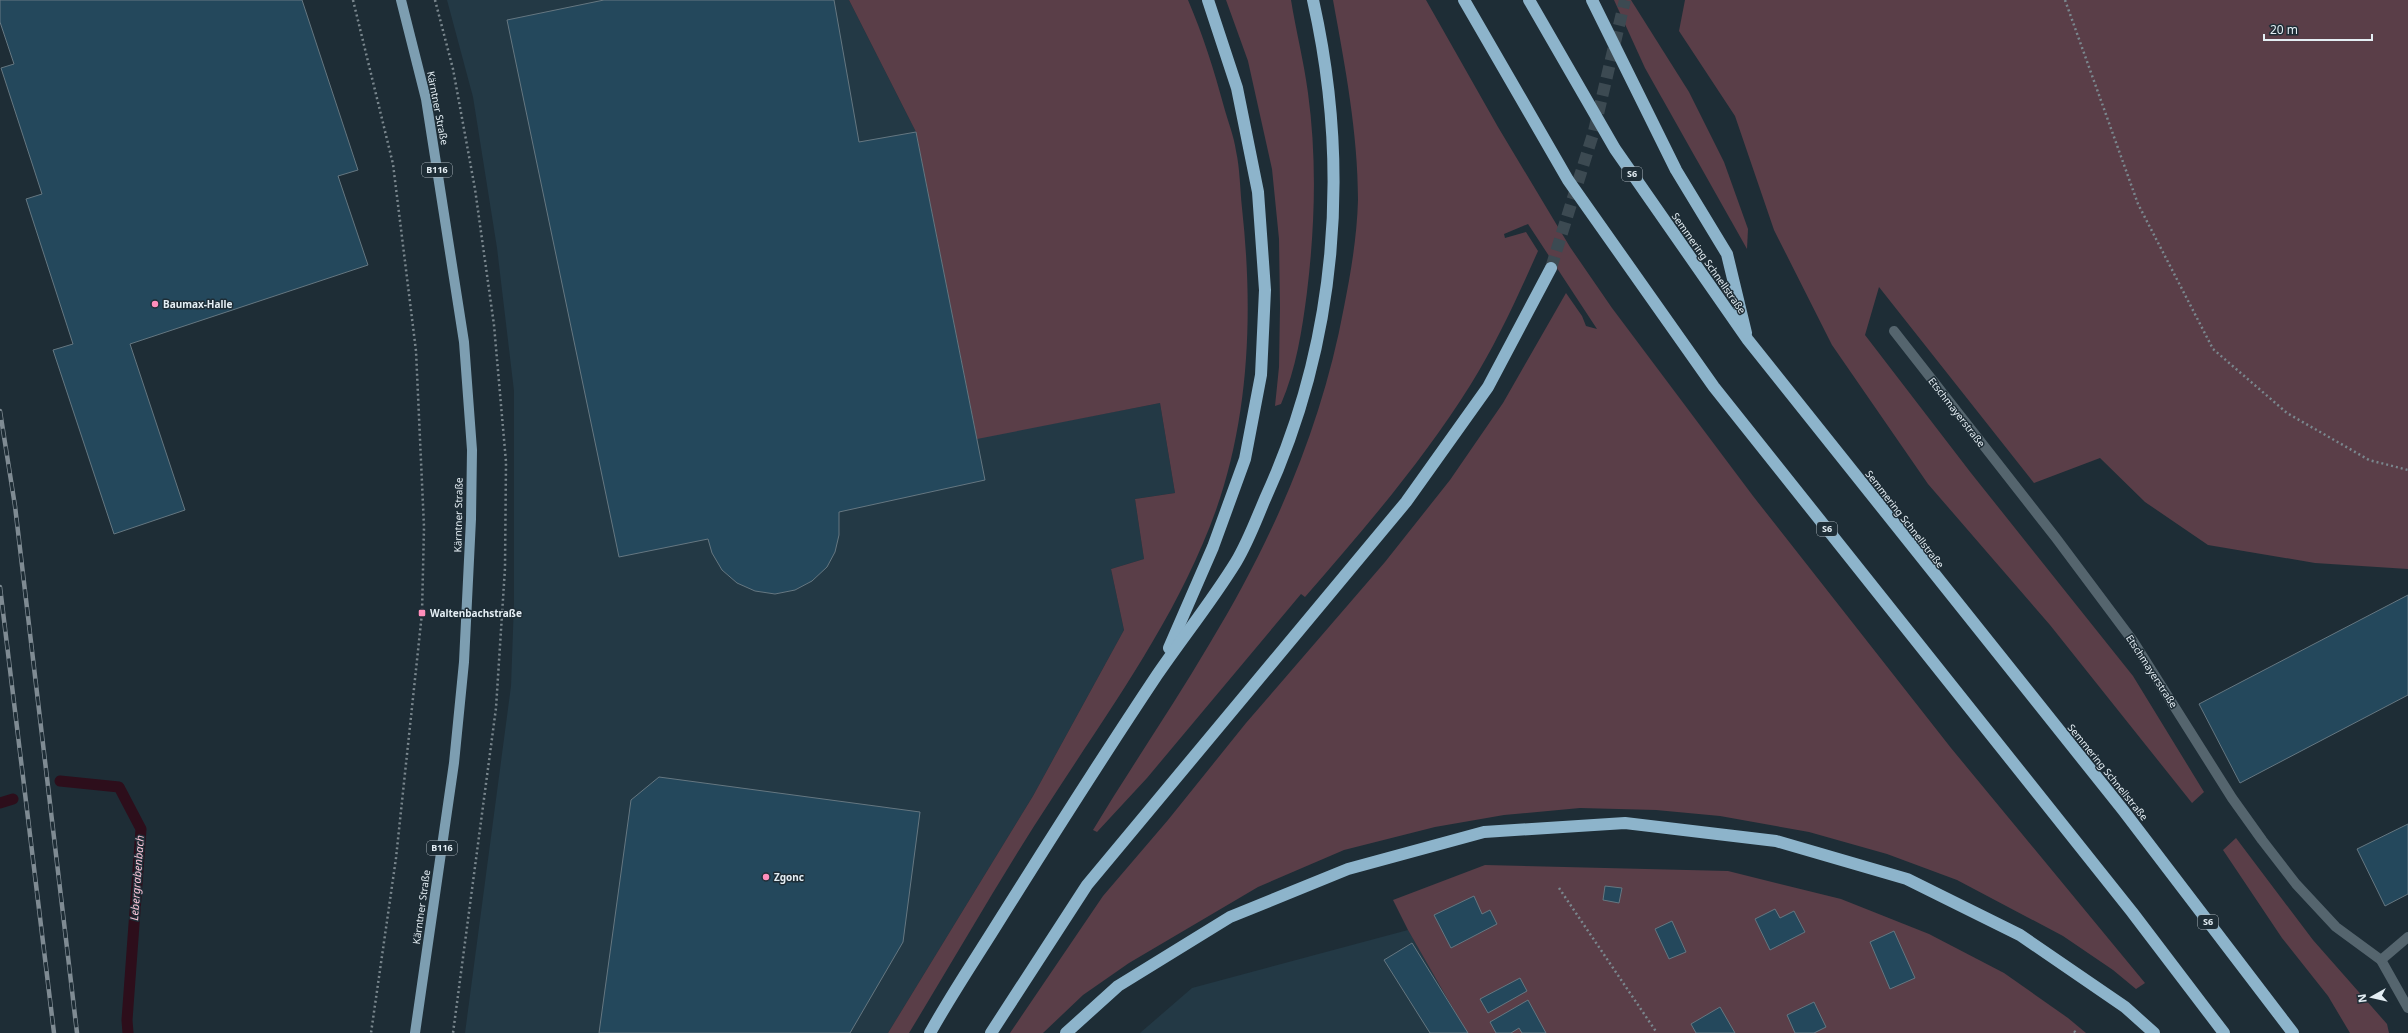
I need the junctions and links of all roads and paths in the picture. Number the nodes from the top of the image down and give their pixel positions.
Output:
1 (353, 0) edge
2 (401, 0) edge
3 (1208, 0) edge
4 (1313, 0) edge
5 (1464, 0) edge
6 (1529, 0) edge
7 (1592, 0) edge
8 (2065, 0) edge
9 (1551, 268) tunnel mouth
10 (1894, 331) dead end
11 (1748, 340) junction
12 (2408, 470) edge
13 (1158, 673) junction
14 (1559, 888) dead end
15 (2408, 938) edge
16 (2380, 960) junction
17 (2408, 1008) edge
18 (371, 1033) edge
19 (415, 1033) edge
20 (930, 1033) edge
21 (991, 1033) edge
22 (1066, 1033) edge
23 (1657, 1033) edge
24 (2154, 1033) edge
25 (2224, 1033) edge
26 (2293, 1033) edge

1 - 18 path
2 - 19 main road, Kärntner Straße / B116
3 - 13 highway
4 - 13 highway
5 - 25 highway, S6
6 - 11 highway, Semmering Schnellstraße / S6
7 - 11 highway
8 - 12 path
9 - 21 highway
10 - 16 street, Etschmayerstraße
11 - 26 highway, Semmering Schnellstraße / S6
13 - 20 highway
14 - 23 path
15 - 16 street
16 - 17 street, Etschmayerstraße
22 - 24 highway

